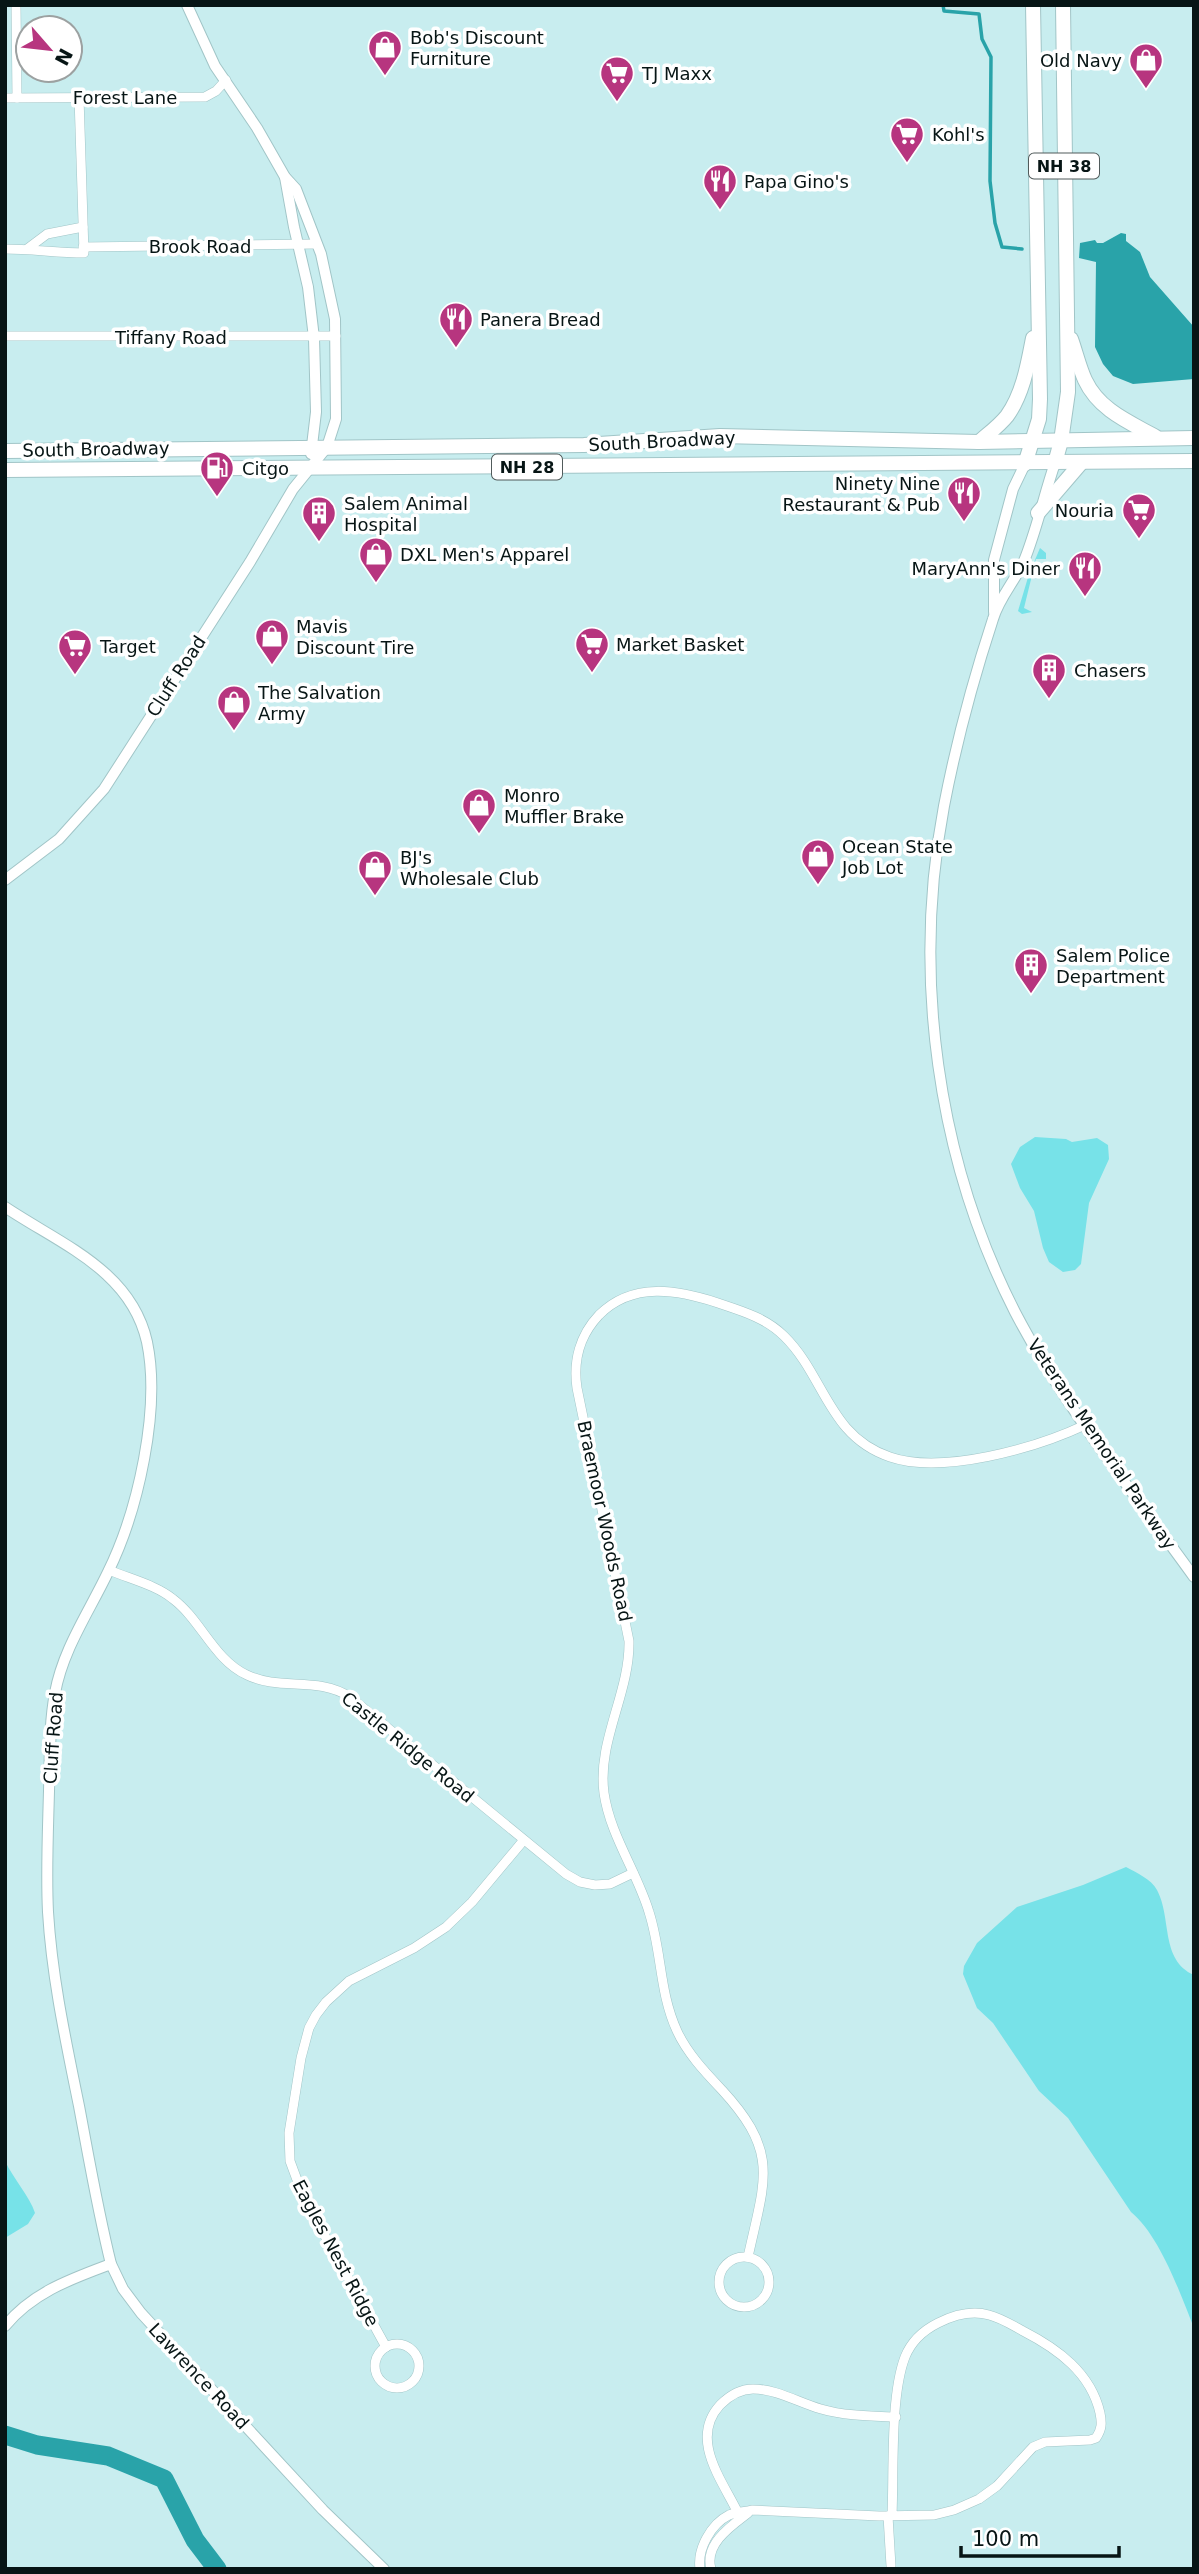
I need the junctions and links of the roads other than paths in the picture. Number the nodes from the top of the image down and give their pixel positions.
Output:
1 (16, 5) edge
2 (187, 5) edge
3 (1033, 5) edge
4 (1063, 5) edge
5 (226, 80) junction
6 (79, 97) junction
7 (5, 98) edge
8 (17, 98) junction
9 (285, 177) junction
10 (83, 228) junction
11 (317, 244) junction
12 (299, 245) junction
13 (5, 249) edge
14 (27, 249) junction
15 (84, 250) junction
16 (1038, 316) junction
17 (1066, 326) junction
18 (5, 336) edge
19 (336, 336) junction
20 (314, 338) junction
21 (1158, 438) junction
22 (1194, 438) edge
23 (1033, 441) junction
24 (1061, 441) junction
25 (979, 442) junction
26 (327, 447) junction
27 (312, 448) junction
28 (5, 451) edge
29 (1194, 461) edge
30 (1055, 463) junction
31 (1081, 463) junction
32 (1025, 464) junction
33 (311, 468) junction
34 (5, 470) edge
35 (1038, 513) junction
36 (994, 615) junction
37 (5, 880) edge
38 (5, 1207) edge
39 (1085, 1425) junction
40 (109, 1570) junction
41 (1194, 1577) edge
42 (523, 1841) junction
43 (633, 1873) junction
44 (748, 2257) junction
45 (111, 2264) junction
46 (5, 2326) edge
47 (386, 2347) junction
48 (896, 2417) junction
49 (752, 2510) junction
50 (738, 2513) junction
51 (890, 2516) junction
52 (891, 2566) dead end
53 (384, 2569) edge
54 (700, 2569) edge
55 (711, 2569) edge

1 - 8 street
2 - 5 street
3 - 16 main road, NH 38
4 - 17 main road, NH 38
5 - 6 street, Forest Lane
5 - 9 street
6 - 8 street, Forest Lane
6 - 10 street
7 - 8 street, Forest Lane
9 - 11 street
9 - 12 street
10 - 14 street
10 - 15 street
11 - 12 street, Brook Road
11 - 19 street
12 - 15 street, Brook Road
12 - 20 street
13 - 14 street, Brook Road
14 - 15 street, Brook Road
16 - 23 main road, NH 38
16 - 25 main road
17 - 21 main road
17 - 24 main road, NH 38
18 - 20 street, Tiffany Road
19 - 20 street, Tiffany Road
19 - 26 street
20 - 27 street
21 - 22 main road, South Broadway / NH 28
21 - 24 main road, South Broadway / NH 28
23 - 24 main road, South Broadway / NH 28
23 - 25 main road, South Broadway / NH 28
23 - 32 main road
24 - 30 main road
25 - 26 main road, South Broadway / NH 28
26 - 27 main road, South Broadway / NH 28
26 - 33 street, Cluff Road
27 - 28 main road, South Broadway / NH 28
27 - 33 street
29 - 31 main road, South Broadway / NH 28
30 - 31 main road, South Broadway / NH 28
30 - 32 main road, South Broadway / NH 28
30 - 35 street, Veterans Memorial Parkway
31 - 35 main road
32 - 33 main road, South Broadway / NH 28
32 - 36 street, Veterans Memorial Parkway
33 - 34 main road, South Broadway / NH 28
33 - 37 street, Cluff Road
35 - 36 street, Veterans Memorial Parkway
36 - 39 street, Veterans Memorial Parkway
38 - 40 street, Cluff Road
39 - 41 street, Veterans Memorial Parkway
39 - 43 street, Braemoor Woods Road
40 - 42 street, Castle Ridge Road
40 - 45 street, Cluff Road
42 - 43 street, Castle Ridge Road
42 - 47 street, Eagles Nest Ridge
43 - 44 street, Braemoor Woods Road
44 - 44 street
45 - 46 street
45 - 53 street, Lawrence Road
47 - 47 street, Eagles Nest Ridge
48 - 50 street
48 - 51 street
48 - 51 street
49 - 50 street
49 - 51 street
49 - 55 street
50 - 54 street
51 - 52 street

